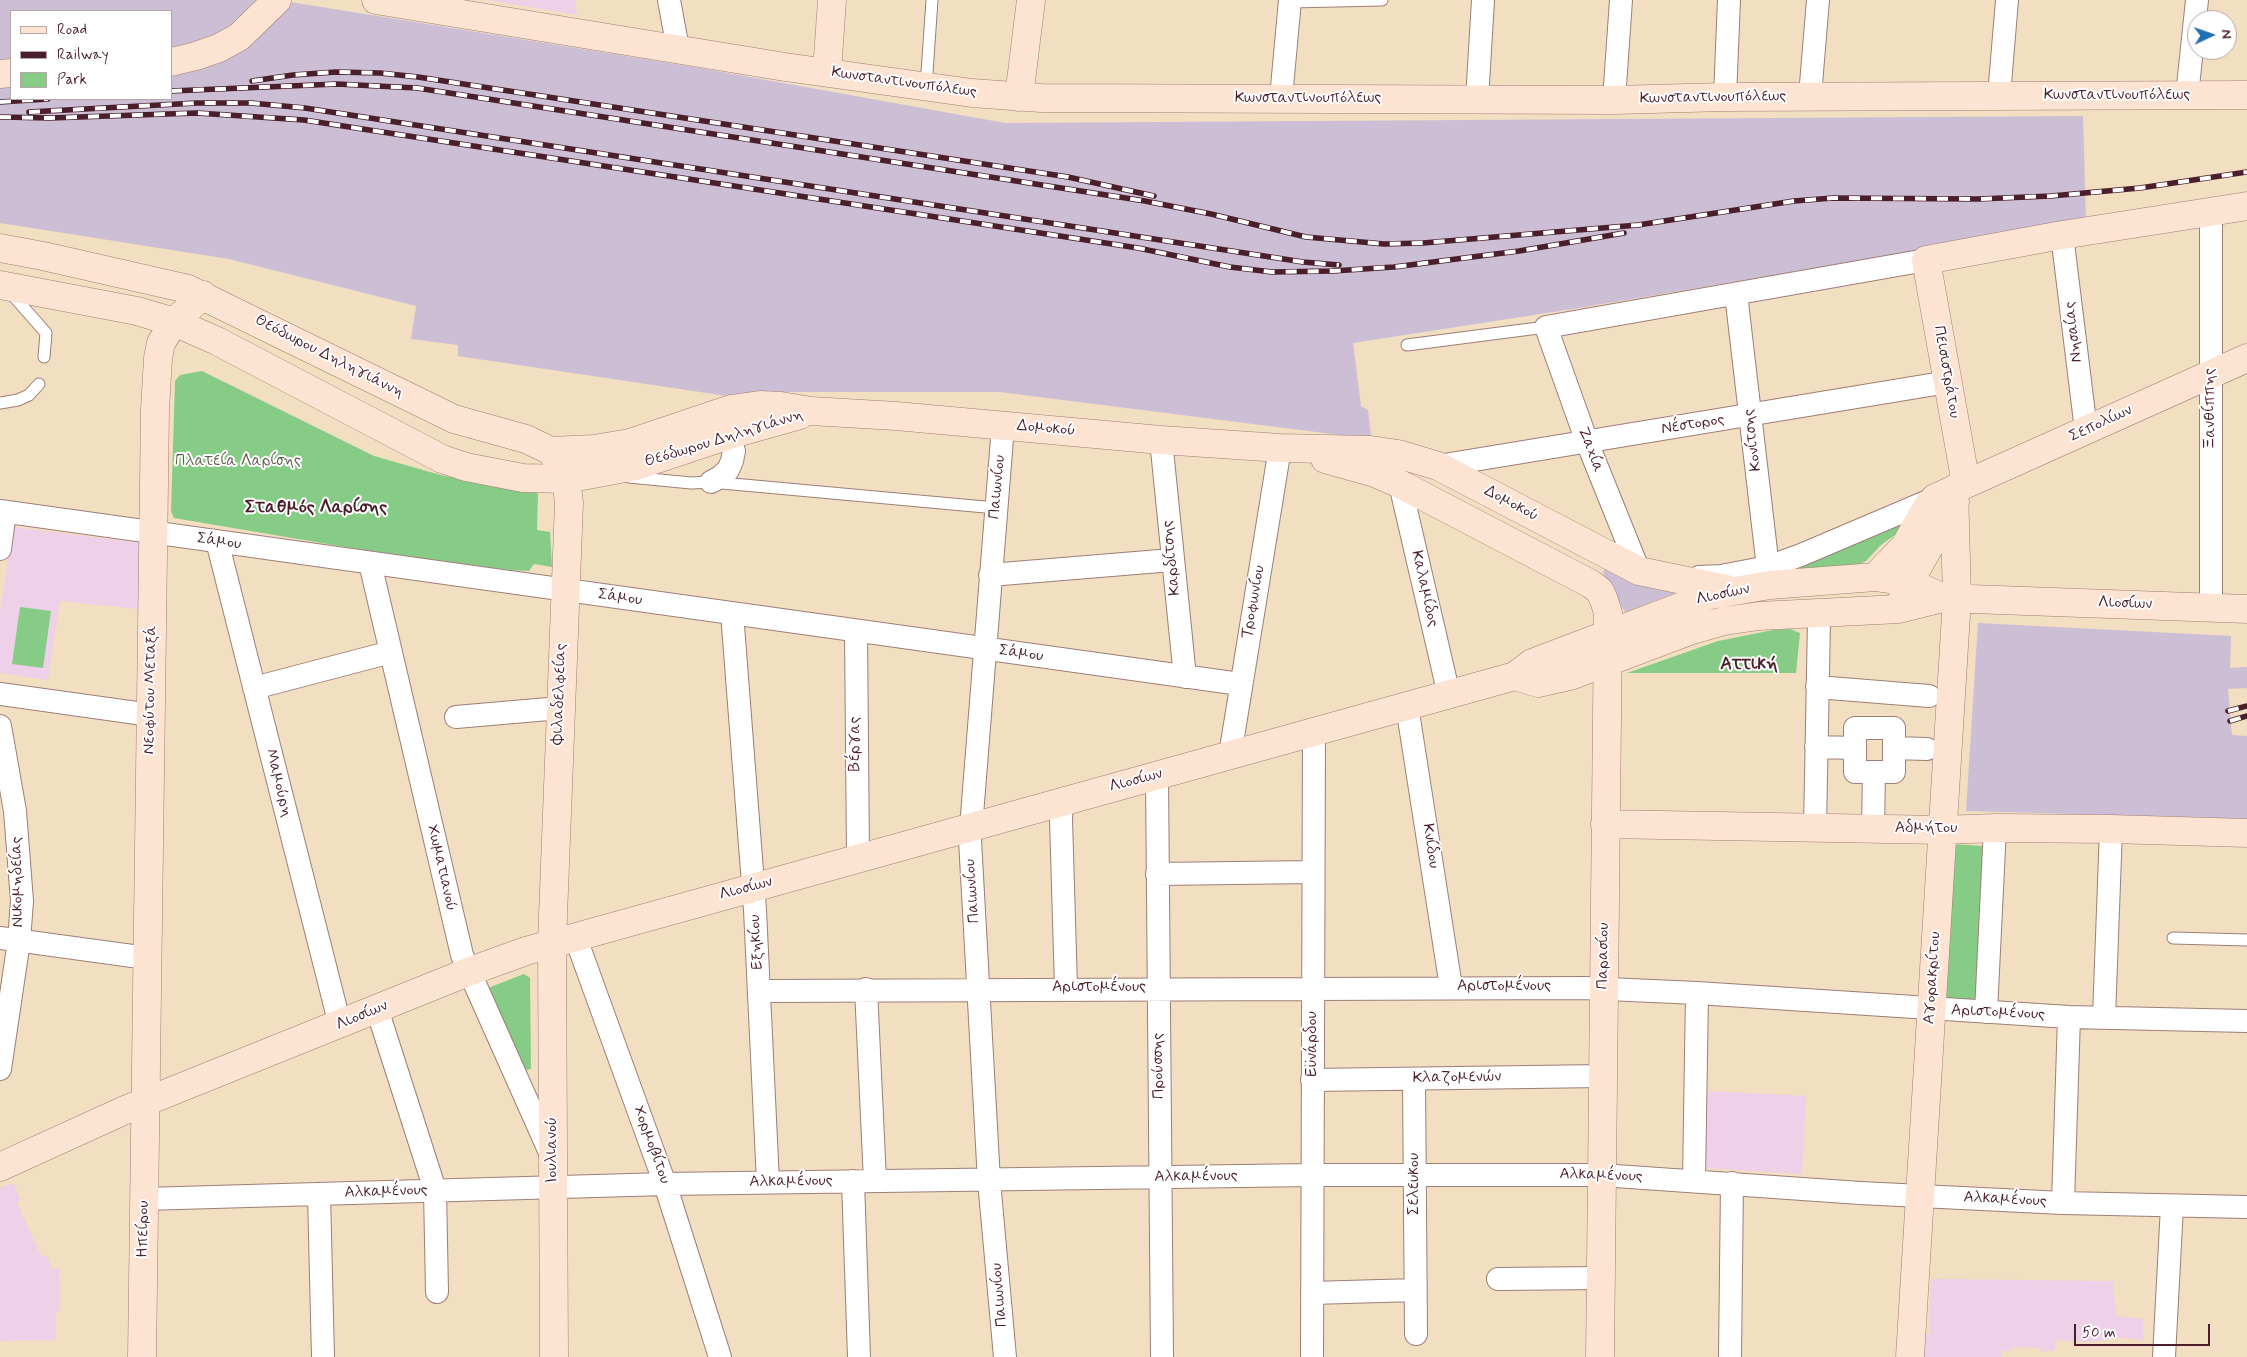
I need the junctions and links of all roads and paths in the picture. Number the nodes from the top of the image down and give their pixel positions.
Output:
1 (277, 0) edge
2 (376, 0) edge
3 (669, 0) edge
4 (832, 0) edge
5 (932, 0) edge
6 (1032, 0) edge
7 (1382, 0) edge
8 (1483, 0) edge
9 (1621, 0) edge
10 (1729, 0) edge
11 (1818, 0) edge
12 (2007, 0) edge
13 (2197, 0) edge
14 (1290, 1) edge
15 (678, 49) junction
16 (172, 62) edge
17 (827, 72) junction
18 (926, 86) junction
19 (2247, 95) edge
20 (1810, 96) junction
21 (1999, 96) junction
22 (2187, 96) junction
23 (1019, 97) junction
24 (1725, 97) junction
25 (1281, 98) junction
26 (1477, 100) junction
27 (1614, 100) junction
28 (2247, 206) edge
29 (2211, 210) junction
30 (2062, 235) junction
31 (0, 248) edge
32 (1926, 260) junction
33 (2, 285) edge
34 (1736, 294) junction
35 (202, 295) junction
36 (174, 322) junction
37 (1546, 327) junction
38 (1408, 345) dead end
39 (44, 357) dead end
40 (2247, 358) edge
41 (2213, 373) junction
42 (1948, 382) junction
43 (39, 384) dead end
44 (0, 403) edge
45 (811, 412) junction
46 (1750, 415) junction
47 (701, 419) junction
48 (1003, 426) junction
49 (2086, 430) junction
50 (729, 435) junction
51 (1161, 440) junction
52 (1587, 442) junction
53 (1280, 448) junction
54 (551, 451) junction
55 (1488, 458) junction
56 (1438, 466) junction
57 (596, 475) junction
58 (566, 479) junction
59 (711, 482) junction
60 (1400, 484) junction
61 (1482, 489) junction
62 (1953, 493) junction
63 (996, 508) junction
64 (2, 512) edge
65 (153, 532) junction
66 (217, 541) junction
67 (0, 549) edge
68 (1172, 560) junction
69 (370, 563) junction
70 (1639, 571) junction
71 (990, 575) junction
72 (1769, 576) junction
73 (1665, 577) junction
74 (1875, 577) junction
75 (1909, 582) junction
76 (564, 590) junction
77 (1735, 590) junction
78 (1950, 598) junction
79 (2212, 607) junction
80 (1899, 608) junction
81 (2247, 609) edge
82 (732, 613) junction
83 (1819, 621) dead end
84 (856, 631) junction
85 (1607, 634) junction
86 (984, 649) junction
87 (391, 652) junction
88 (1607, 662) junction
89 (1515, 676) junction
90 (1185, 677) junction
91 (1240, 684) junction
92 (1817, 687) junction
93 (254, 688) junction
94 (1876, 692) junction
95 (0, 694) edge
96 (1449, 695) junction
97 (1929, 696) dead end
98 (1407, 706) junction
99 (560, 708) junction
100 (151, 715) junction
101 (456, 716) dead end
102 (0, 726) edge
103 (1876, 728) junction
104 (1314, 732) junction
105 (1816, 747) junction
106 (1855, 748) junction
107 (1894, 748) junction
108 (1927, 749) dead end
109 (1230, 755) junction
110 (1874, 772) junction
111 (1157, 775) junction
112 (1062, 802) junction
113 (1605, 824) junction
114 (970, 827) junction
115 (1815, 828) junction
116 (1995, 828) junction
117 (1873, 829) junction
118 (2111, 829) junction
119 (1942, 830) junction
120 (2247, 833) edge
121 (858, 858) junction
122 (1313, 872) junction
123 (1157, 874) junction
124 (753, 887) junction
125 (2173, 938) dead end
126 (9, 939) edge
127 (564, 939) junction
128 (2247, 940) edge
129 (147, 958) junction
130 (468, 972) junction
131 (1451, 987) junction
132 (1066, 988) junction
133 (1158, 988) junction
134 (1313, 988) junction
135 (1604, 988) junction
136 (866, 989) junction
137 (979, 989) junction
138 (760, 991) junction
139 (1697, 993) junction
140 (377, 1009) junction
141 (1931, 1009) junction
142 (1986, 1012) junction
143 (2069, 1017) junction
144 (2104, 1017) junction
145 (2247, 1021) edge
146 (340, 1025) junction
147 (0, 1069) edge
148 (1602, 1076) junction
149 (1414, 1079) junction
150 (1312, 1080) junction
151 (146, 1102) junction
152 (553, 1160) junction
153 (0, 1167) edge
154 (1312, 1175) junction
155 (1414, 1175) junction
156 (1601, 1175) junction
157 (1160, 1177) junction
158 (1694, 1180) junction
159 (853, 1181) junction
160 (875, 1181) junction
161 (989, 1181) junction
162 (768, 1182) junction
163 (1732, 1183) junction
164 (664, 1184) junction
165 (553, 1187) junction
166 (435, 1190) junction
167 (319, 1194) junction
168 (1920, 1196) junction
169 (144, 1199) junction
170 (2063, 1203) junction
171 (2172, 1206) junction
172 (2247, 1207) edge
173 (1600, 1278) junction
174 (1498, 1279) dead end
175 (1415, 1290) junction
176 (437, 1292) dead end
177 (1312, 1294) junction
178 (1416, 1334) dead end
179 (142, 1357) edge
180 (324, 1357) edge
181 (554, 1357) edge
182 (720, 1357) edge
183 (860, 1357) edge
184 (1005, 1357) edge
185 (1162, 1357) edge
186 (1312, 1357) edge
187 (1600, 1357) edge
188 (1730, 1357) edge
189 (1910, 1357) edge
190 (2164, 1357) edge

1 - 16 main road
2 - 15 main road, Κωνσταντινουπόλεως
3 - 15 street
4 - 17 main road
5 - 18 lane
6 - 23 main road
7 - 14 lane
8 - 26 street
9 - 27 street
10 - 24 street
11 - 20 street
12 - 21 street
13 - 22 street
14 - 25 street
15 - 17 main road, Κωνσταντινουπόλεως
17 - 18 main road, Κωνσταντινουπόλεως
18 - 23 main road, Κωνσταντινουπόλεως
19 - 22 main road, Κωνσταντινουπόλεως
20 - 21 main road, Κωνσταντινουπόλεως
20 - 24 main road, Κωνσταντινουπόλεως
21 - 22 main road, Κωνσταντινουπόλεως
23 - 25 main road, Κωνσταντινουπόλεως
24 - 27 main road, Κωνσταντινουπόλεως
25 - 26 main road, Κωνσταντινουπόλεως
26 - 27 main road, Κωνσταντινουπόλεως
28 - 29 main road
29 - 30 main road
29 - 41 street, Ξανθίππης
30 - 32 main road
30 - 49 street, Νησαίας
31 - 35 main road, Θεόδωρου Δηληγιάννη
32 - 34 street
32 - 42 main road, Πεισιστράτου
33 - 36 main road, Θεόδωρου Δηληγιάννη
33 - 39 lane
34 - 37 street
34 - 46 street, Κονίτσης
35 - 36 main road, Νεοφύτου Μεταξά
35 - 54 main road, Θεόδωρου Δηληγιάννη
36 - 58 main road, Θεόδωρου Δηληγιάννη
36 - 65 main road, Νεοφύτου Μεταξά
37 - 38 lane
37 - 52 street, Ζαχία
40 - 41 main road, Σεπολίων
41 - 49 main road, Σεπολίων
41 - 79 street, Ξανθίππης
42 - 46 street, Νέστορος
42 - 62 main road, Πεισιστράτου
43 - 44 lane
45 - 47 main road, Θεόδωρου Δηληγιάννη
45 - 48 main road, Δομοκού
45 - 50 main road, Θεόδωρου Δηληγιάννη
46 - 52 street, Νέστορος
46 - 72 street, Κονίτσης
47 - 50 lane
47 - 54 main road, Θεόδωρου Δηληγιάννη
48 - 51 main road, Δομοκού
48 - 63 street, Παιωνίου
49 - 62 main road, Σεπολίων
50 - 57 main road, Θεόδωρου Δηληγιάννη
50 - 59 street
51 - 53 main road, Δομοκού
51 - 68 street, Καρδίτσης
52 - 55 street, Νέστορος
52 - 70 street, Ζαχία
53 - 56 main road, Δομοκού
53 - 60 main road, Δομοκού
53 - 91 street, Τροφωνίου
54 - 58 main road, Φιλαδελφείας
55 - 56 street, Νέστορος
55 - 61 street
56 - 61 main road, Δομοκού
57 - 58 main road, Θεόδωρου Δηληγιάννη
57 - 59 lane
58 - 76 main road, Φιλαδελφείας
59 - 63 lane
60 - 85 main road, Δομοκού
60 - 96 street, Καλαμίδος
61 - 70 main road, Δομοκού
62 - 72 street, Σεπολίων
62 - 74 main road, Σεπολίων
62 - 75 main road
62 - 78 main road, Πεισιστράτου
63 - 71 street, Παιωνίου
64 - 65 street, Σάμου
64 - 67 street
65 - 66 street, Σάμου
65 - 100 main road, Νεοφύτου Μεταξά
66 - 69 street, Σάμου
66 - 93 street, Μαμούρη
68 - 71 street
68 - 90 street, Καρδίτσης
69 - 76 street, Σάμου
69 - 87 street, Χωματιανού
70 - 73 main road, Δομοκού
71 - 86 street, Παιωνίου
72 - 73 street, Σεπολίων
72 - 74 main road, Λιοσίων
72 - 77 main road, Λιοσίων
73 - 77 main road, Δομοκού
74 - 75 main road, Λιοσίων
75 - 78 main road, Λιοσίων
75 - 80 main road
76 - 82 street, Σάμου
76 - 99 main road, Φιλαδελφείας
77 - 85 main road, Λιοσίων
78 - 79 main road, Λιοσίων
78 - 80 main road, Λιοσίων
78 - 119 main road, Αγορακρίτου
79 - 81 main road, Λιοσίων
80 - 88 main road, Λιοσίων
82 - 84 street, Σάμου
82 - 124 street, Εξηκίου
83 - 92 street
84 - 86 street, Σάμου
84 - 121 street, Βέργας
85 - 88 main road, Παρασίου
85 - 89 main road, Λιοσίων
86 - 90 street, Σάμου
86 - 114 street, Παιωνίου
87 - 93 street
87 - 130 street, Χωματιανού
88 - 89 main road, Λιοσίων
88 - 113 main road, Παρασίου
89 - 96 main road, Λιοσίων
90 - 91 street, Σάμου
91 - 109 street, Τροφωνίου
92 - 94 street
92 - 105 street
93 - 146 street, Μαμούρη
94 - 97 street
94 - 103 street
95 - 100 street
96 - 98 main road, Λιοσίων
98 - 104 main road, Λιοσίων
98 - 131 street, Κνίδου
99 - 101 street
99 - 127 main road, Φιλαδελφείας
100 - 129 main road, Νεοφύτου Μεταξά
102 - 126 street, Νικομηδείας
103 - 106 street
103 - 107 street
104 - 109 main road, Λιοσίων
104 - 122 street, Εϋνάρδου
105 - 106 street
105 - 115 street
106 - 110 street
107 - 108 street
107 - 110 street
109 - 111 main road, Λιοσίων
110 - 117 street
111 - 112 main road, Λιοσίων
111 - 123 street, Προύσσης
112 - 114 main road, Λιοσίων
112 - 132 street
113 - 115 main road, Αδμήτου
113 - 135 main road, Παρασίου
114 - 121 main road, Λιοσίων
114 - 137 street, Παιωνίου
115 - 117 main road, Αδμήτου
116 - 118 main road, Αδμήτου
116 - 119 main road, Αδμήτου
116 - 142 street
117 - 119 main road, Αδμήτου
118 - 120 main road, Αδμήτου
118 - 144 street
119 - 141 main road, Αγορακρίτου
121 - 124 main road, Λιοσίων
122 - 123 street
122 - 134 street, Εϋνάρδου
123 - 133 street, Προύσσης
124 - 127 main road, Λιοσίων
124 - 138 street, Εξηκίου
125 - 128 lane
126 - 129 street
126 - 147 street, Νικομηδείας
127 - 130 main road, Λιοσίων
127 - 152 main road, Ιουλιανού
127 - 164 street, Χορμοβίτου
129 - 151 main road, Νεοφύτου Μεταξά
130 - 140 main road, Λιοσίων
130 - 152 street, Χωματιανού
131 - 134 street, Αριστομένους
131 - 135 street, Αριστομένους
132 - 133 street, Αριστομένους
132 - 137 street, Αριστομένους
133 - 134 street, Αριστομένους
133 - 157 street, Προύσσης
134 - 150 street, Εϋνάρδου
135 - 139 street, Αριστομένους
135 - 148 main road, Παρασίου
136 - 137 street, Αριστομένους
136 - 138 street, Αριστομένους
136 - 160 street
137 - 161 street, Παιωνίου
138 - 162 street, Εξηκίου
139 - 141 street, Αριστομένους
139 - 158 street
140 - 146 main road, Λιοσίων
140 - 166 street
141 - 142 street, Αριστομένους
141 - 168 main road, Αγορακρίτου
142 - 143 street, Αριστομένους
143 - 144 street, Αριστομένους
143 - 170 street
144 - 145 street, Αριστομένους
146 - 151 main road, Λιοσίων
148 - 149 street, Κλαζομενών
148 - 156 main road, Παρασίου
149 - 150 street, Κλαζομενών
149 - 155 street, Σελευκου
150 - 154 street, Εϋνάρδου
151 - 153 main road, Λιοσίων
151 - 169 main road, Ηπείρου
152 - 165 main road, Ιουλιανού
154 - 155 street, Αλκαμένους
154 - 157 street, Αλκαμένους
154 - 177 street, Εϋνάρδου
155 - 156 street, Αλκαμένους
155 - 175 street, Σελευκου
156 - 158 street, Αλκαμένους
156 - 173 main road, Παρασίου
157 - 161 street, Αλκαμένους
157 - 185 street, Προύσσης
158 - 163 street, Αλκαμένους
159 - 160 street, Αλκαμένους
159 - 162 street, Αλκαμένους
159 - 183 street
160 - 161 street, Αλκαμένους
161 - 184 street, Παιωνίου
162 - 164 street, Αλκαμένους
163 - 168 street, Αλκαμένους
163 - 188 street
164 - 165 street, Αλκαμένους
164 - 182 street, Χορμοβίτου
165 - 166 street, Αλκαμένους
165 - 181 main road, Ιουλιανού
166 - 167 street, Αλκαμένους
166 - 176 street
167 - 169 street, Αλκαμένους
167 - 180 street
168 - 170 street, Αλκαμένους
168 - 189 main road, Αγορακρίτου
169 - 179 main road, Ηπείρου
170 - 171 street, Αλκαμένους
171 - 172 street, Αλκαμένους
171 - 190 street
173 - 174 street
173 - 187 main road, Παρασίου
175 - 177 street
175 - 178 street, Σελευκου
177 - 186 street, Εϋνάρδου

